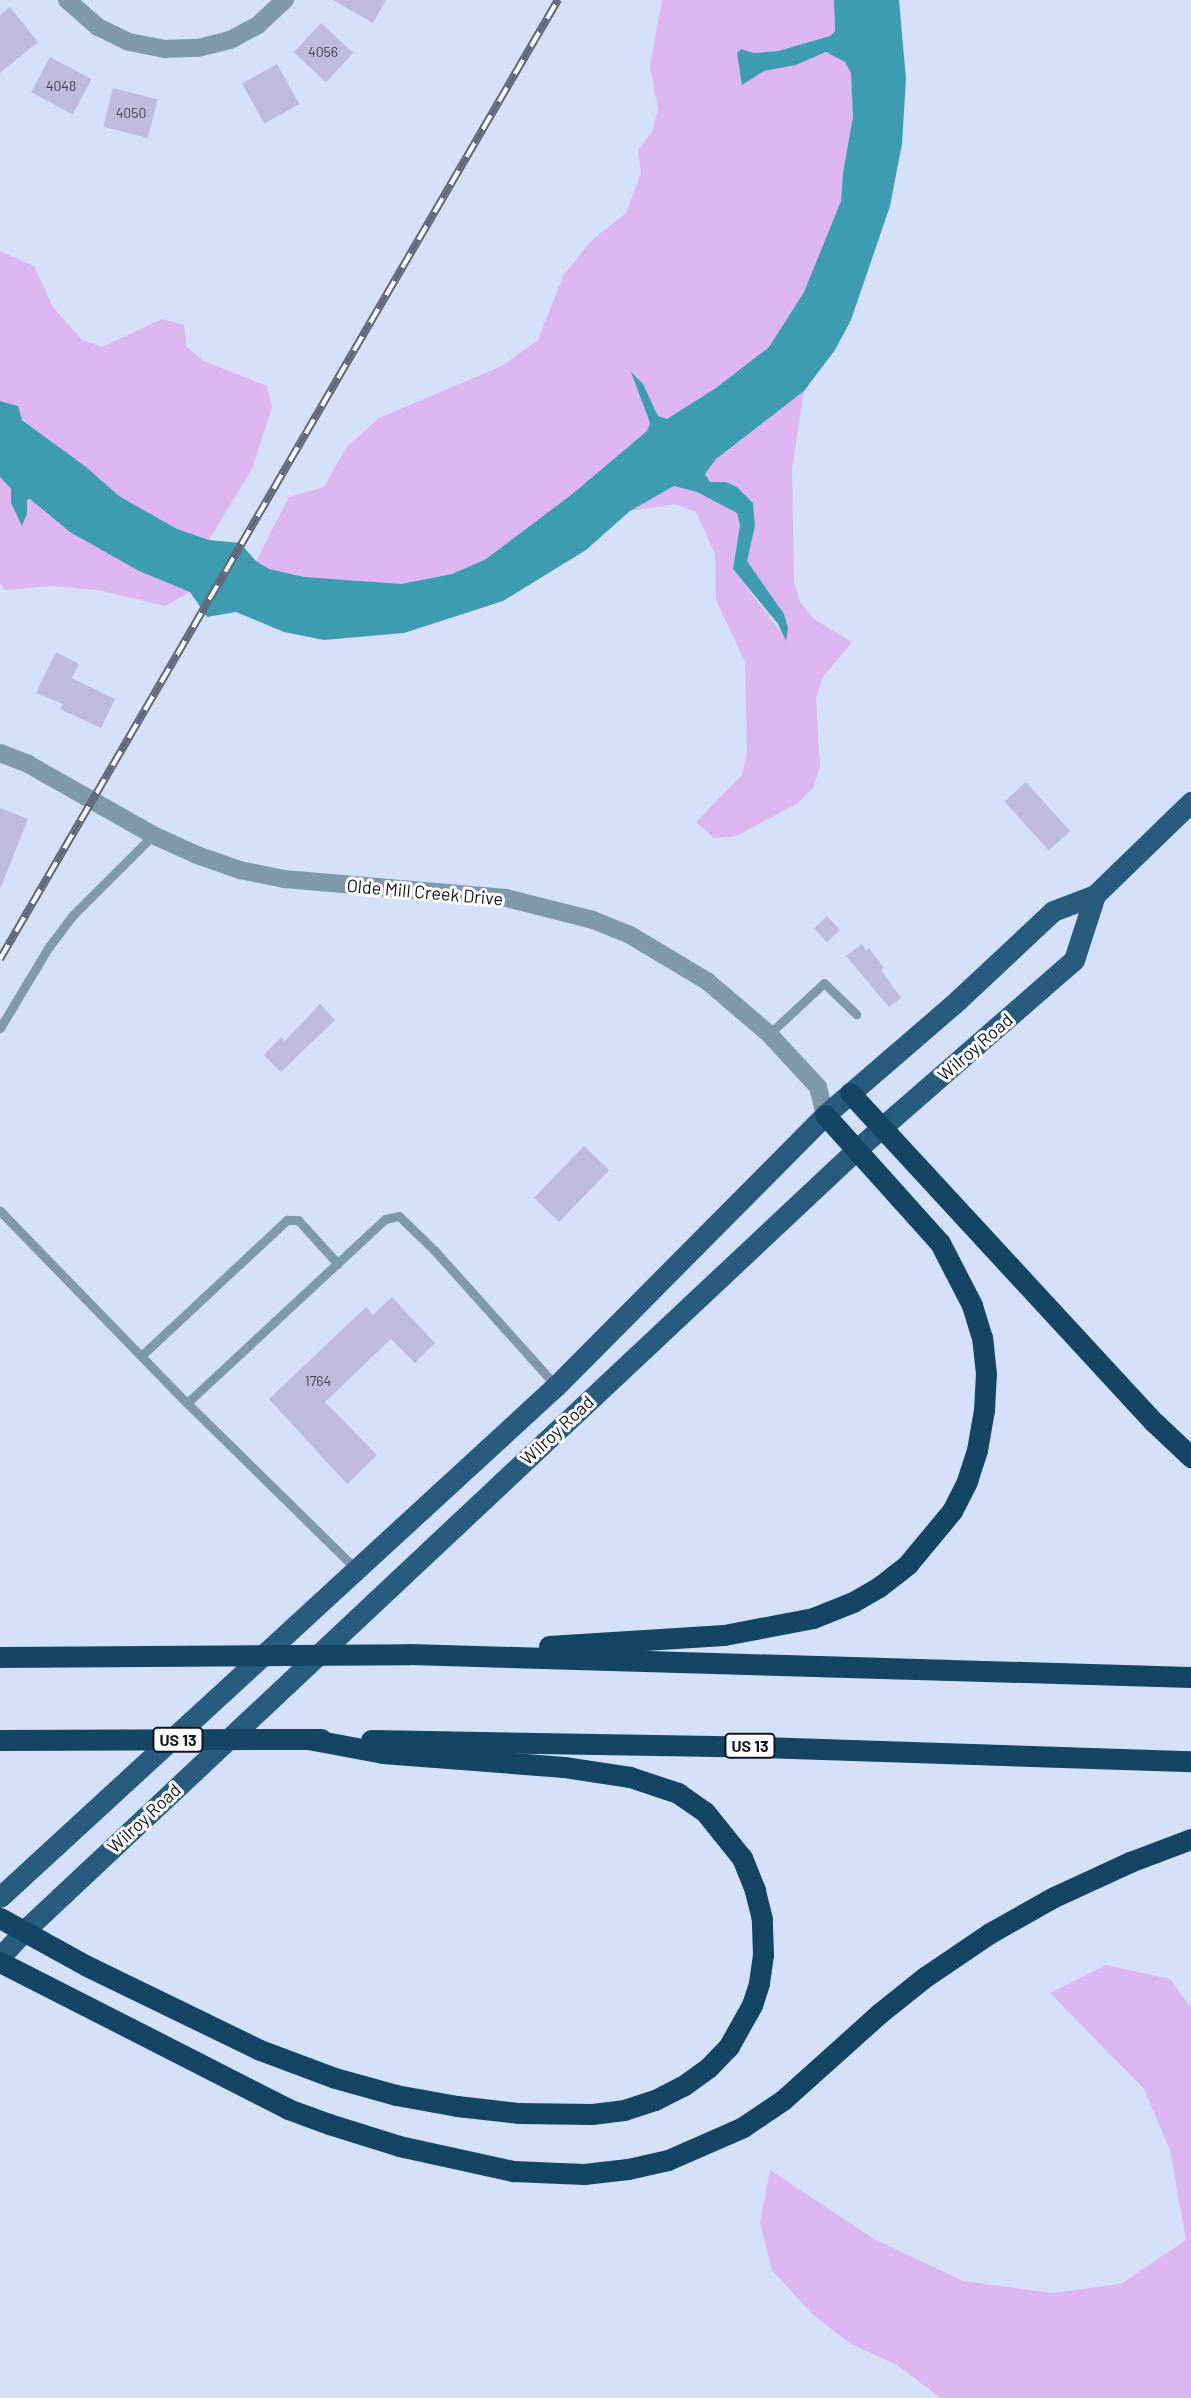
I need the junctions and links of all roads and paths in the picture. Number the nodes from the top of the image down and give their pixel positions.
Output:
1 (67, 0) edge
2 (285, 0) edge
3 (0, 753) edge
4 (1191, 802) edge
5 (153, 835) junction
6 (1095, 895) junction
7 (856, 1014) dead end
8 (0, 1028) edge
9 (769, 1034) junction
10 (818, 1087) junction
11 (850, 1093) junction
12 (825, 1115) junction
13 (882, 1128) junction
14 (856, 1150) junction
15 (0, 1211) edge
16 (338, 1264) junction
17 (141, 1356) junction
18 (556, 1386) junction
19 (187, 1403) junction
20 (1191, 1457) edge
21 (356, 1569) junction
22 (410, 1654) junction
23 (0, 1657) edge
24 (1191, 1677) edge
25 (309, 1739) junction
26 (0, 1740) edge
27 (1191, 1760) edge
28 (1191, 1839) edge
29 (0, 1897) edge
30 (0, 1918) edge
31 (24, 1931) junction
32 (0, 1960) edge

1 - 2 street
3 - 5 street, Olde Mill Creek Drive
4 - 6 main road, Wilroy Road
5 - 8 lane
5 - 9 street, Olde Mill Creek Drive
6 - 11 main road, Wilroy Road
6 - 13 main road, Wilroy Road
7 - 9 lane
9 - 10 street, Olde Mill Creek Drive
10 - 11 street
10 - 12 street, Olde Mill Creek Drive
11 - 12 main road, Wilroy Road
11 - 13 highway
12 - 14 highway
12 - 18 main road, Wilroy Road
13 - 14 main road, Wilroy Road
13 - 20 highway
14 - 22 highway
14 - 31 main road, Wilroy Road
15 - 17 lane
16 - 17 lane
16 - 18 lane
16 - 19 lane
17 - 19 lane
18 - 21 main road, Wilroy Road
19 - 21 lane
21 - 29 main road, Wilroy Road
22 - 23 highway
22 - 24 highway
25 - 26 highway, US 13
25 - 27 highway, US 13
25 - 31 highway
28 - 32 highway
30 - 31 highway
31 - 32 main road, Wilroy Road

